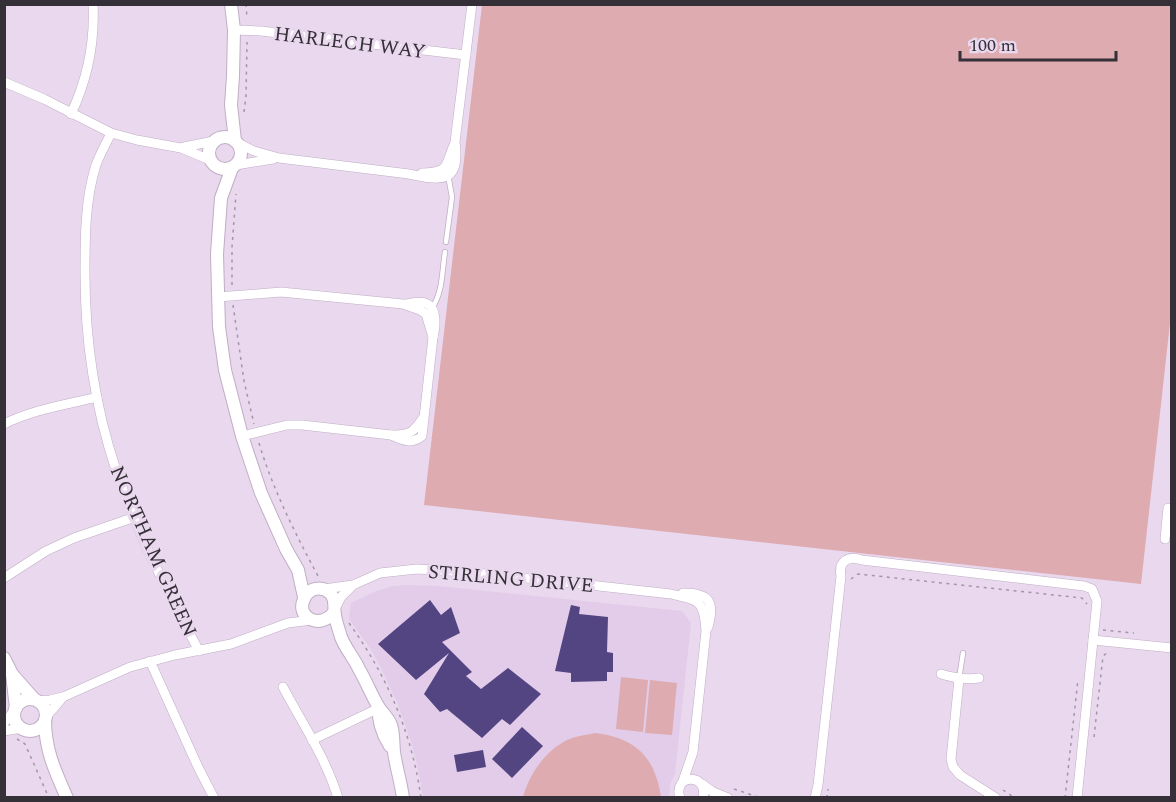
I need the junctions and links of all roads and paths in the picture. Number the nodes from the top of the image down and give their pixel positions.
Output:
1 (93, 4) edge
2 (231, 4) edge
3 (246, 4) edge
4 (472, 4) edge
5 (234, 30) junction
6 (248, 30) junction
7 (466, 55) junction
8 (4, 82) edge
9 (231, 105) junction
10 (244, 112) dead end
11 (72, 114) junction
12 (111, 133) junction
13 (217, 140) junction
14 (236, 142) junction
15 (181, 147) junction
16 (279, 158) junction
17 (212, 162) junction
18 (234, 166) junction
19 (447, 171) junction
20 (236, 192) dead end
21 (221, 198) junction
22 (446, 242) dead end
23 (445, 252) dead end
24 (233, 296) junction
25 (218, 297) junction
26 (429, 311) junction
27 (97, 397) junction
28 (4, 424) edge
29 (256, 432) junction
30 (242, 436) junction
31 (1168, 508) dead end
32 (135, 517) junction
33 (1169, 525) edge
34 (1165, 539) dead end
35 (298, 570) junction
36 (4, 578) edge
37 (851, 579) dead end
38 (321, 585) junction
39 (353, 585) junction
40 (304, 599) junction
41 (1087, 604) dead end
42 (334, 611) junction
43 (347, 620) dead end
44 (314, 621) junction
45 (288, 623) junction
46 (1095, 629) junction
47 (1141, 634) dead end
48 (342, 639) junction
49 (1094, 640) junction
50 (1110, 642) junction
51 (1172, 648) edge
52 (199, 651) junction
53 (963, 653) dead end
54 (4, 658) edge
55 (150, 662) junction
56 (1079, 673) dead end
57 (12, 674) junction
58 (941, 674) dead end
59 (979, 678) dead end
60 (960, 679) junction
61 (283, 687) dead end
62 (63, 697) junction
63 (36, 700) junction
64 (379, 708) junction
65 (15, 709) junction
66 (46, 718) junction
67 (6, 728) edge
68 (23, 729) junction
69 (1094, 738) dead end
70 (312, 740) junction
71 (693, 752) junction
72 (49, 756) junction
73 (684, 781) junction
74 (700, 783) junction
75 (828, 786) dead end
76 (1003, 790) dead end
77 (50, 798) edge
78 (67, 798) edge
79 (214, 798) edge
80 (338, 798) edge
81 (404, 798) edge
82 (421, 798) edge
83 (680, 798) edge
84 (703, 798) edge
85 (728, 798) edge
86 (815, 798) edge
87 (827, 798) edge
88 (996, 798) edge
89 (1015, 798) edge
90 (1065, 798) edge
91 (1077, 798) edge

1 - 11 street
2 - 5 street
3 - 6 path
4 - 7 street
5 - 6 street, HARLECH WAY
5 - 9 street
6 - 7 street, HARLECH WAY
6 - 10 path
7 - 19 street
8 - 11 street
9 - 13 street
9 - 14 street
11 - 12 street
12 - 15 street
12 - 27 street, NORTHAM GREEN
13 - 14 street
13 - 15 street
13 - 17 street
14 - 16 street
14 - 18 street
15 - 17 street
16 - 18 street
16 - 19 street
17 - 18 street
17 - 21 street
18 - 21 street
19 - 22 lane
20 - 24 path
21 - 25 street
23 - 26 lane
24 - 25 street
24 - 26 street
24 - 29 path
25 - 30 street
26 - 29 street
27 - 28 street
27 - 32 street, NORTHAM GREEN
29 - 30 street
29 - 38 path
30 - 35 street
31 - 33 street
32 - 36 street
32 - 52 street, NORTHAM GREEN
33 - 34 street
35 - 38 street
35 - 40 street
37 - 41 path
38 - 39 street, STIRLING DRIVE
38 - 40 street
38 - 42 street
39 - 42 street, STIRLING DRIVE
39 - 71 street, STIRLING DRIVE
40 - 44 street
40 - 45 street
42 - 44 street
42 - 48 street
43 - 82 path
44 - 45 street
44 - 48 street
45 - 52 street
46 - 47 path
46 - 49 street
46 - 86 street
48 - 64 street
49 - 50 street
49 - 91 street
50 - 51 street
50 - 69 path
52 - 55 street
53 - 60 lane
54 - 57 street
55 - 62 street
55 - 79 street
56 - 90 path
57 - 63 street
57 - 65 street
58 - 60 street
59 - 60 street
60 - 88 street
61 - 70 street
62 - 63 street
62 - 66 street
63 - 65 street
63 - 66 street
64 - 70 street
64 - 81 street
65 - 67 street
65 - 68 street
66 - 68 street
66 - 72 street
67 - 68 street
67 - 77 path
68 - 72 street
70 - 80 street
71 - 73 street, STIRLING DRIVE
71 - 74 street, STIRLING DRIVE
72 - 78 street
73 - 74 street
73 - 83 street, STIRLING DRIVE
74 - 84 street, STIRLING DRIVE
74 - 85 street
75 - 87 path
76 - 89 path

